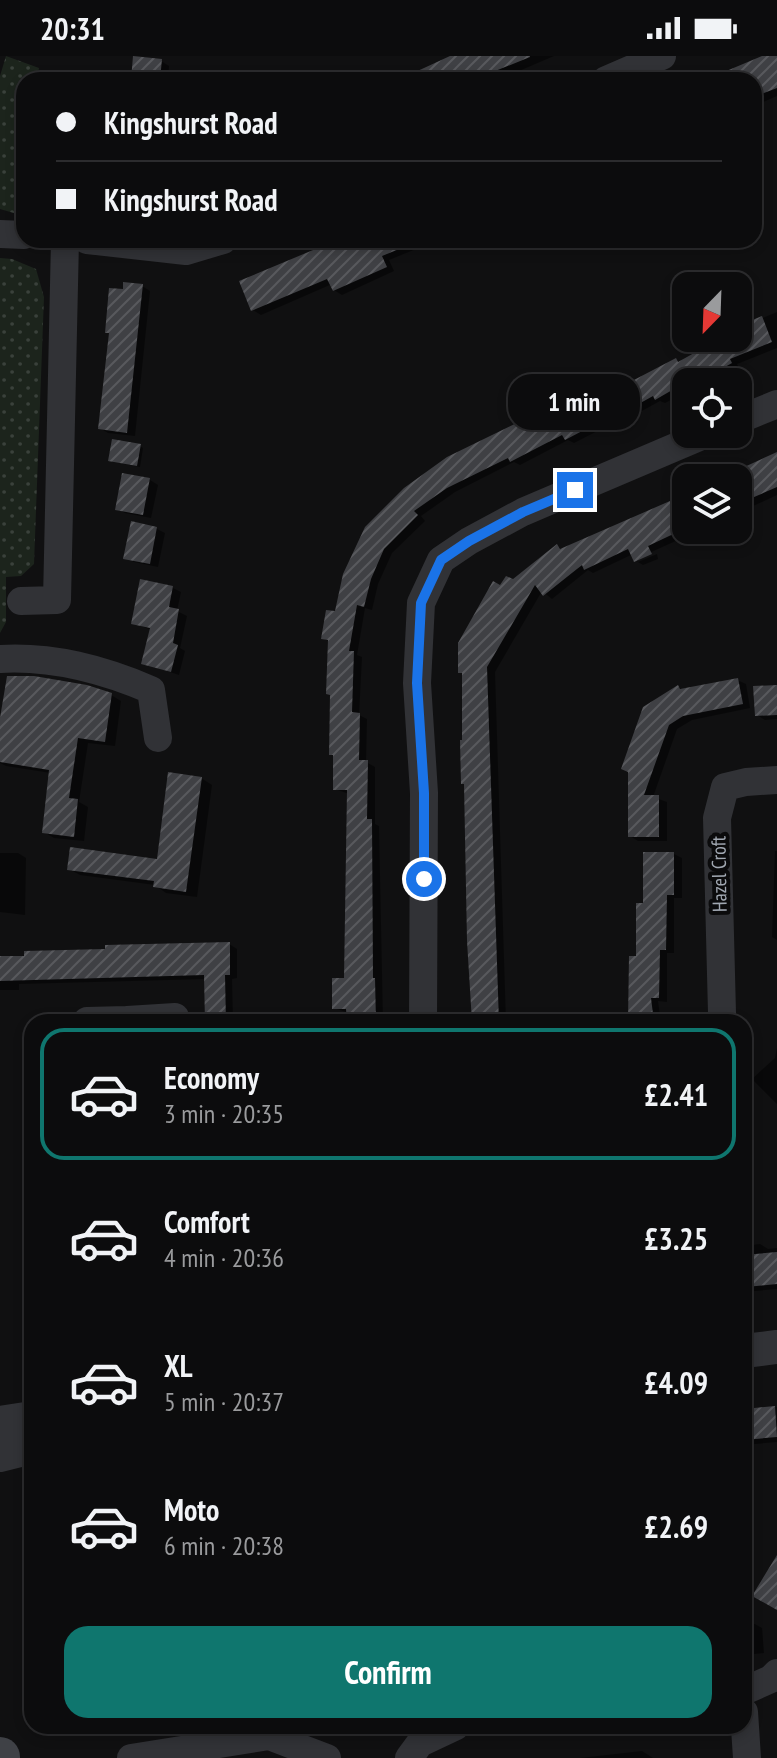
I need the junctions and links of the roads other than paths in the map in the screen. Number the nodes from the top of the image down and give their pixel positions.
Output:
1 (662, 56) edge
2 (625, 72) edge
3 (65, 248) edge
4 (159, 248) edge
5 (196, 248) edge
6 (777, 404) edge
7 (752, 414) edge
8 (673, 448) edge
9 (21, 601) dead end
10 (0, 659) edge
11 (158, 738) dead end
12 (777, 780) edge
13 (722, 1013) dead end
14 (423, 1014) edge
15 (777, 1347) edge
16 (752, 1350) edge
17 (24, 1419) edge
18 (0, 1423) edge
19 (24, 1449) edge
20 (0, 1455) edge
21 (777, 1673) edge
22 (752, 1687) edge
23 (439, 1734) edge
24 (745, 1734) edge
25 (131, 1758) edge
26 (327, 1758) edge
27 (409, 1758) edge
28 (747, 1758) edge

1 - 2 street
3 - 9 street
4 - 5 street
6 - 7 street
8 - 14 street
10 - 11 street
12 - 13 street, Hazel Croft
15 - 16 street
17 - 18 street
19 - 20 street
21 - 22 street
23 - 27 street
24 - 28 street
25 - 26 street

